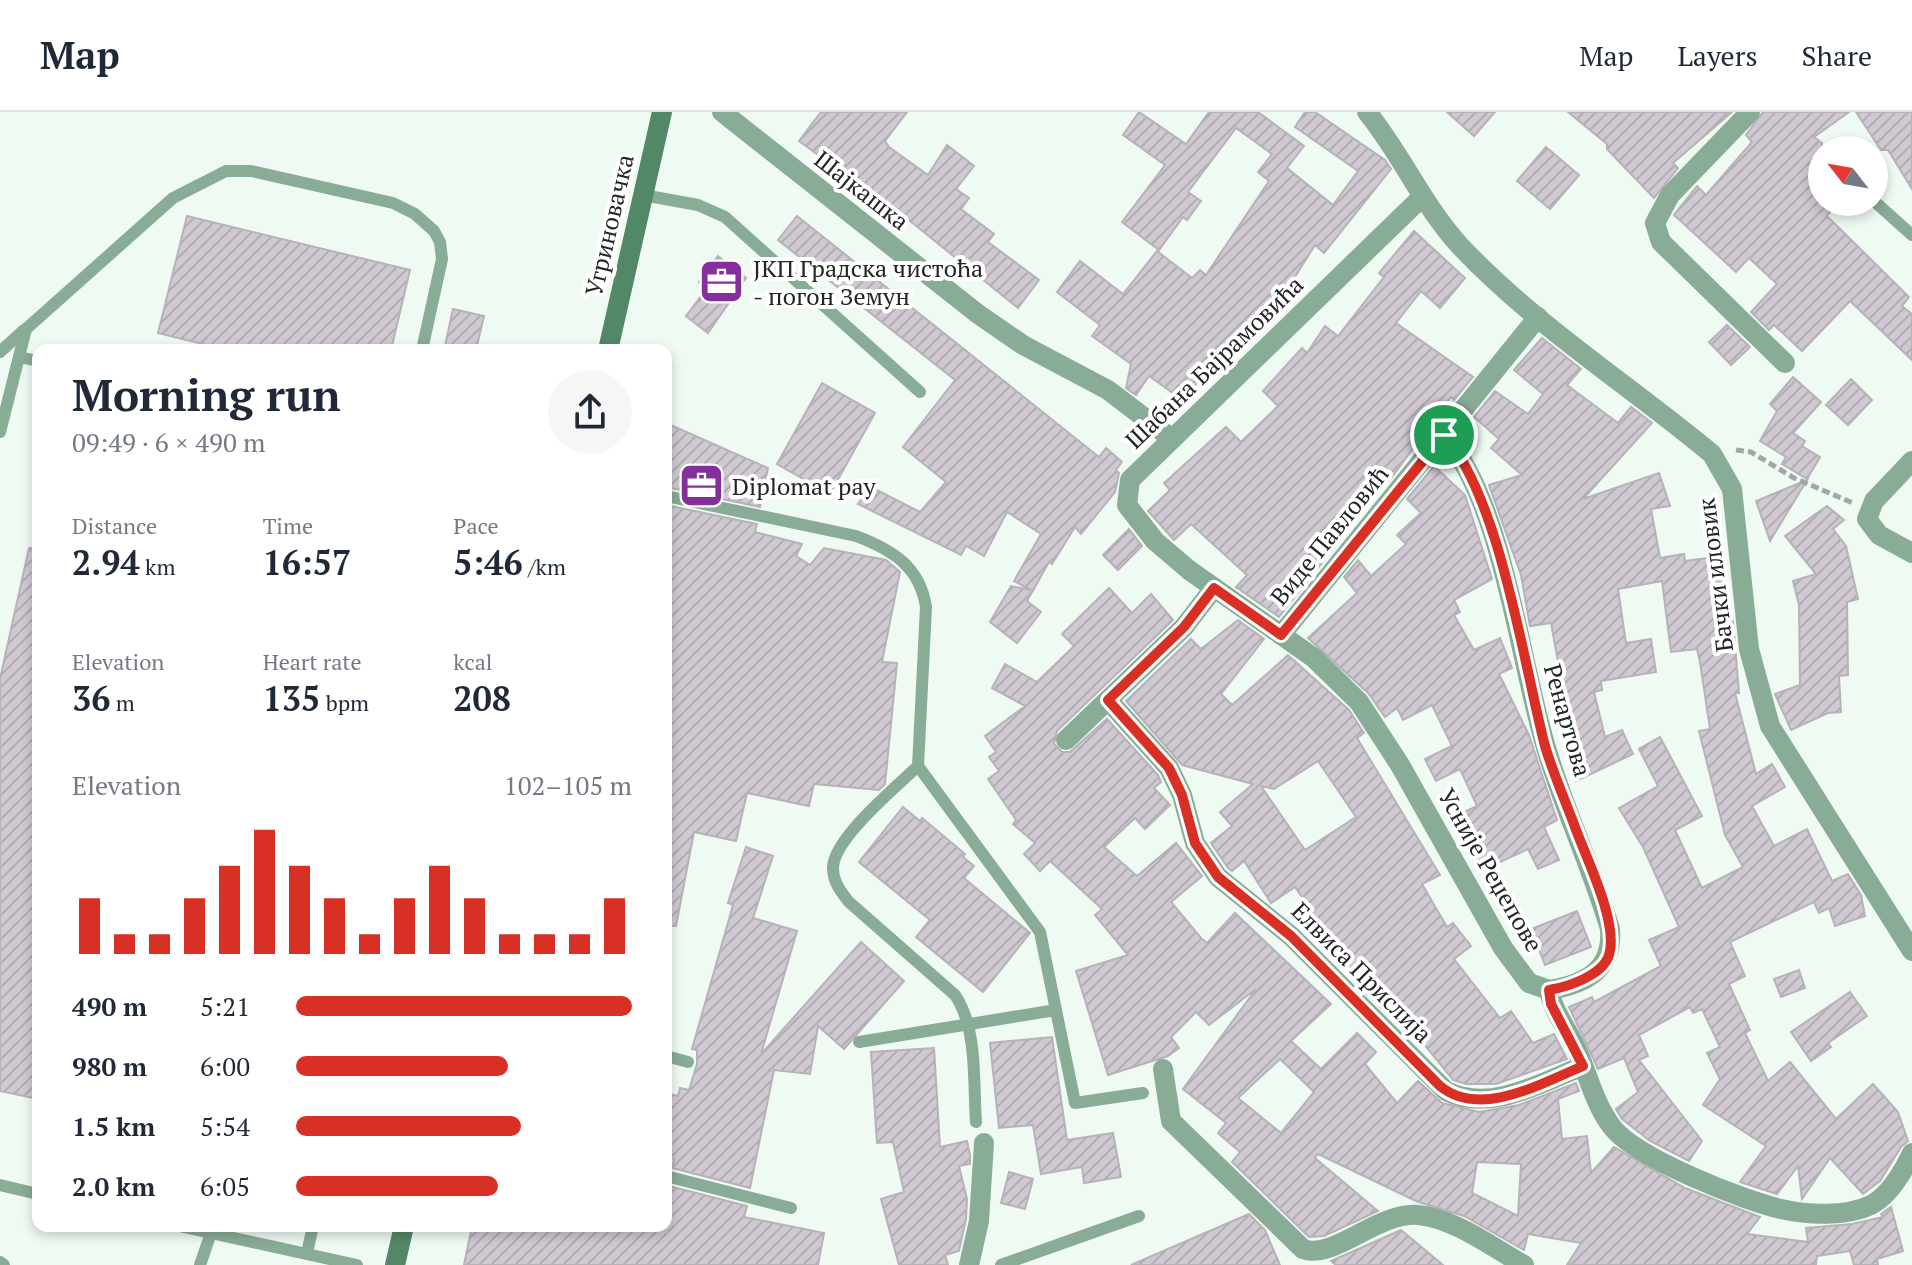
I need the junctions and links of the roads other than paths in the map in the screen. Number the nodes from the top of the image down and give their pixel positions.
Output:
1 (662, 112) edge
2 (722, 112) edge
3 (1367, 112) edge
4 (1750, 112) edge
5 (643, 195) junction
6 (1421, 198) junction
7 (1888, 214) edge
8 (1912, 235) edge
9 (1538, 317) junction
10 (26, 329) junction
11 (423, 344) edge
12 (609, 344) edge
13 (0, 352) edge
14 (19, 357) junction
15 (32, 360) edge
16 (1785, 363) dead end
17 (920, 392) dead end
18 (0, 432) edge
19 (1444, 435) junction
20 (1171, 438) junction
21 (1912, 461) edge
22 (672, 497) edge
23 (1912, 553) edge
24 (1214, 588) junction
25 (1281, 635) junction
26 (1108, 700) junction
27 (1066, 740) dead end
28 (918, 766) junction
29 (1912, 951) edge
30 (1549, 990) junction
31 (1056, 1010) junction
32 (968, 1025) junction
33 (859, 1042) dead end
34 (672, 1058) edge
35 (688, 1062) dead end
36 (1583, 1066) junction
37 (1163, 1069) dead end
38 (1143, 1093) dead end
39 (976, 1122) dead end
40 (984, 1143) dead end
41 (1912, 1153) edge
42 (672, 1178) edge
43 (0, 1185) edge
44 (32, 1193) edge
45 (791, 1208) dead end
46 (1139, 1216) dead end
47 (206, 1232) edge
48 (312, 1232) edge
49 (403, 1232) edge
50 (211, 1233) junction
51 (307, 1253) junction
52 (200, 1265) edge
53 (357, 1265) edge
54 (395, 1265) edge
55 (969, 1265) edge
56 (1001, 1265) edge
57 (1524, 1265) edge

1 - 5 main road, Угриновачка
2 - 20 street, Шајкашка
3 - 6 street, Бачки иловик
4 - 16 street
5 - 12 main road, Угриновачка
5 - 17 lane
6 - 9 street, Бачки иловик
6 - 20 street, Шабана Бајрамовића
7 - 8 lane
9 - 19 street, Виде Павловић
9 - 29 street, Бачки иловик
10 - 11 lane
10 - 13 lane
10 - 14 lane
14 - 15 lane
14 - 18 lane
19 - 25 street, Виде Павловић
19 - 30 street, Ренартова
20 - 24 street, Шабана Бајрамовића
21 - 23 street
22 - 28 lane
24 - 25 street, Усније Реџепове
24 - 26 street
25 - 30 street, Усније Реџепове
26 - 27 street
26 - 36 street, Елвиса Прислија
28 - 31 lane
28 - 32 lane
30 - 36 street
31 - 32 lane
31 - 38 lane
32 - 33 lane
32 - 39 lane
34 - 35 lane
36 - 41 street
37 - 57 street
40 - 55 street
42 - 45 lane
43 - 44 lane
46 - 56 lane
47 - 50 lane
48 - 51 lane
49 - 54 main road
50 - 51 lane
50 - 52 lane
51 - 53 lane

